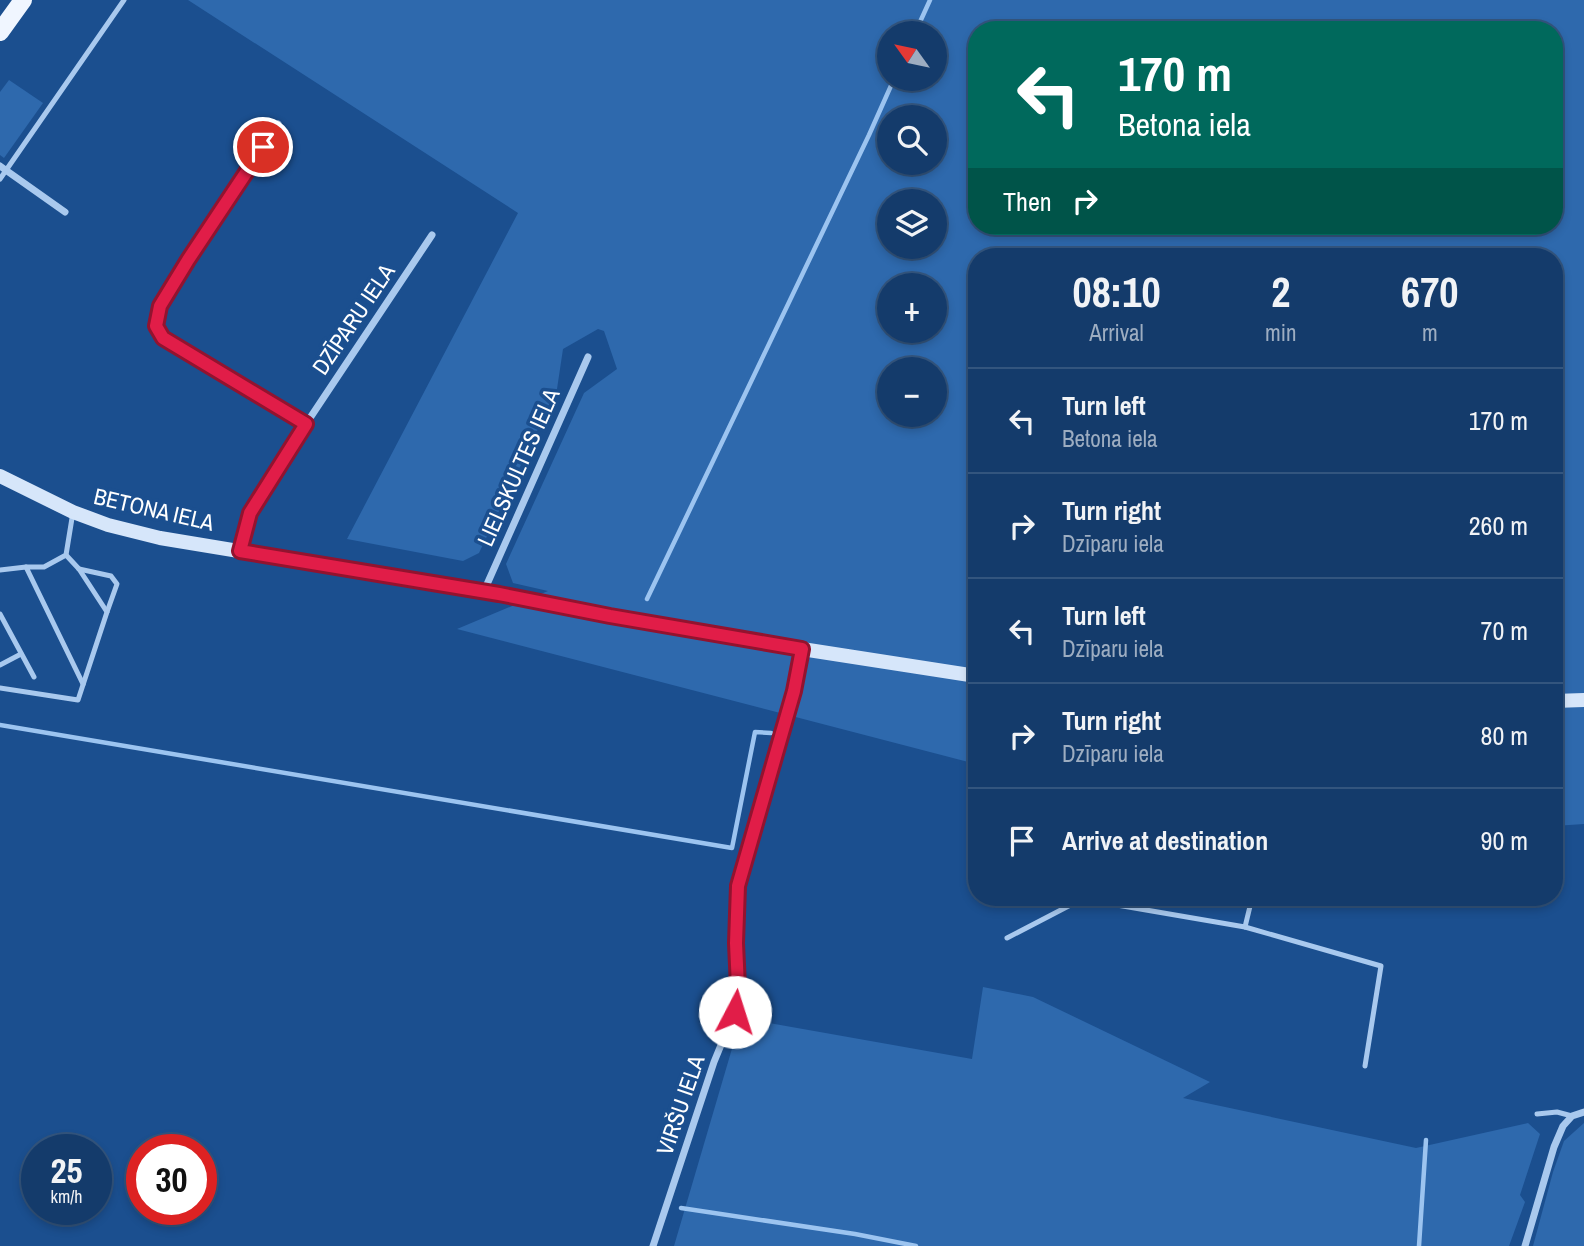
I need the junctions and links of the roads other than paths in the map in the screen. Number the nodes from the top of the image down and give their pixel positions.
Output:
1 (23, 0) edge
2 (124, 0) edge
3 (0, 32) edge
4 (278, 124) dead end
5 (3, 168) edge
6 (0, 179) edge
7 (65, 212) dead end
8 (432, 235) dead end
9 (589, 357) dead end
10 (306, 424) junction
11 (0, 476) edge
12 (73, 512) junction
13 (240, 551) junction
14 (66, 555) junction
15 (26, 567) junction
16 (79, 569) junction
17 (0, 570) edge
18 (484, 592) junction
19 (107, 612) junction
20 (0, 614) edge
21 (802, 649) junction
22 (21, 654) junction
23 (0, 665) edge
24 (968, 675) edge
25 (34, 677) dead end
26 (83, 684) junction
27 (0, 688) edge
28 (1584, 700) edge
29 (1563, 701) edge
30 (1069, 906) edge
31 (1123, 906) edge
32 (1250, 906) edge
33 (1245, 927) junction
34 (1007, 938) dead end
35 (1364, 1066) dead end
36 (1584, 1112) edge
37 (1538, 1114) dead end
38 (1572, 1116) junction
39 (653, 1246) edge
40 (1525, 1246) edge

1 - 3 main road
2 - 5 lane
4 - 10 street
5 - 6 lane
5 - 7 street
8 - 10 street, DZĪPARU IELA
9 - 18 street, LIELSKULTES IELA
10 - 13 street, DZĪPARU IELA
11 - 12 main road, BETONA IELA
12 - 13 main road, BETONA IELA
12 - 14 lane
13 - 18 main road, BETONA IELA
14 - 15 lane
14 - 16 lane
15 - 17 lane
15 - 26 lane
16 - 19 lane
16 - 19 lane
18 - 21 main road, BETONA IELA
19 - 26 lane
20 - 22 lane
21 - 24 main road, BETONA IELA
21 - 39 street, VIRŠU IELA
22 - 23 lane
22 - 25 lane
26 - 27 lane
28 - 29 main road
30 - 34 lane
31 - 33 lane
32 - 33 lane
33 - 35 lane
36 - 38 street
37 - 38 lane
38 - 40 street

